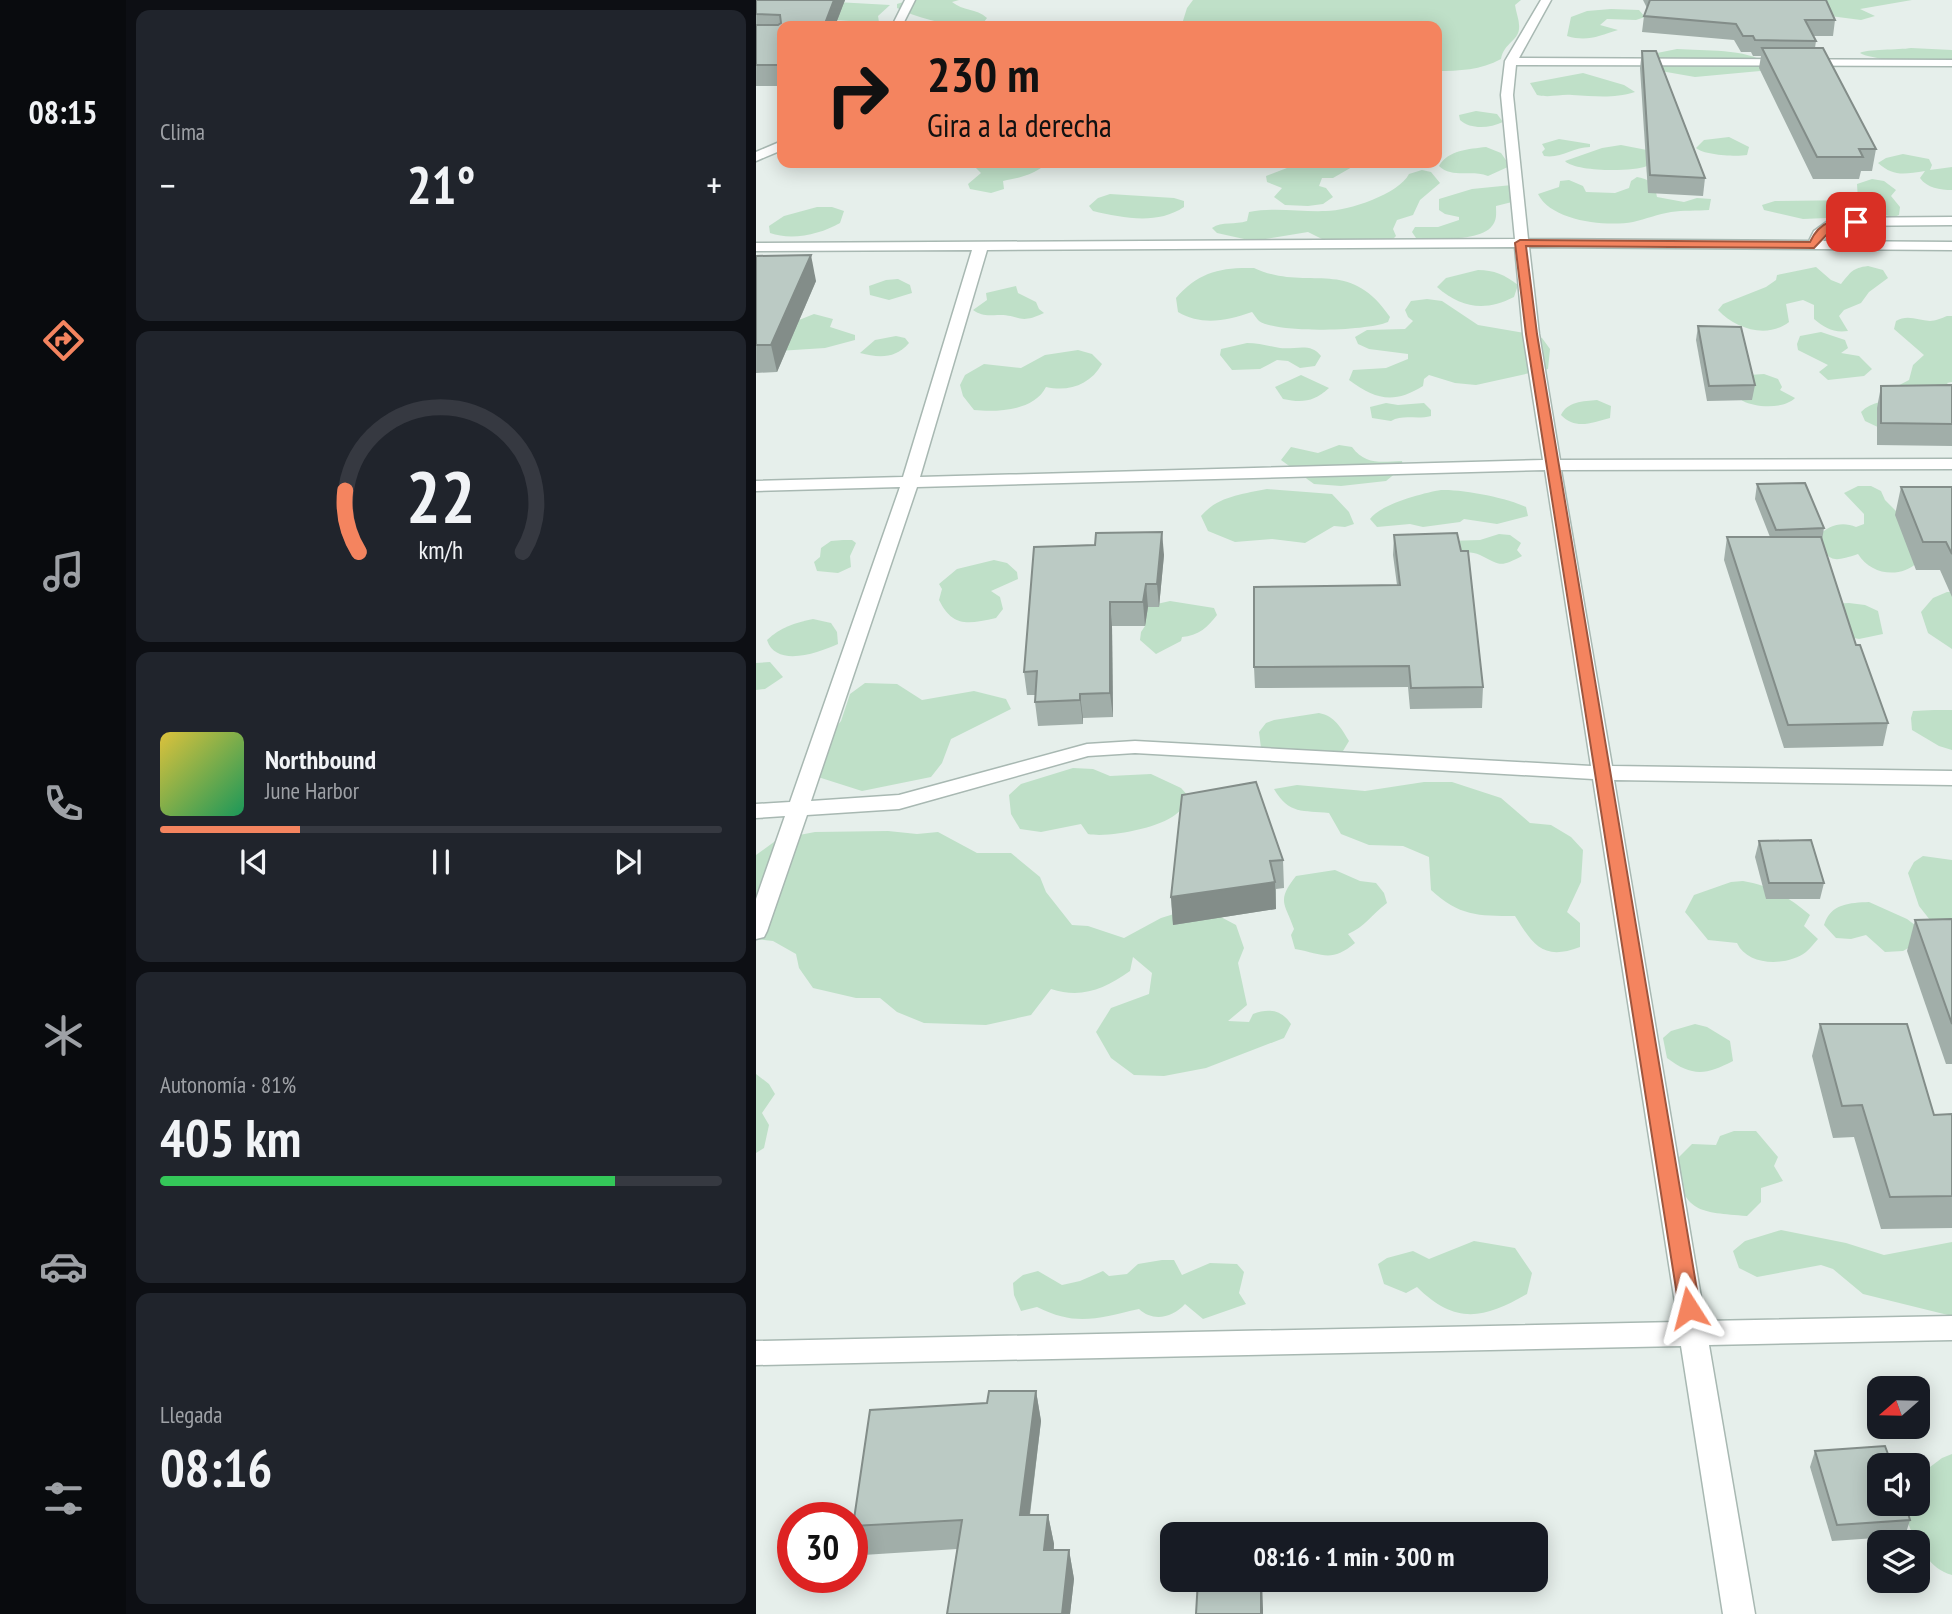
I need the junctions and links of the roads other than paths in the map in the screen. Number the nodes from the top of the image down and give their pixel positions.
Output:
1 (910, 0) edge
2 (1546, 0) edge
3 (900, 21) edge
4 (1511, 61) junction
5 (1952, 63) edge
6 (777, 147) edge
7 (756, 157) edge
8 (1952, 221) edge
9 (1520, 243) junction
10 (981, 245) junction
11 (1814, 245) junction
12 (1952, 246) edge
13 (756, 247) edge
14 (1952, 464) edge
15 (1553, 465) junction
16 (910, 483) junction
17 (756, 486) edge
18 (1604, 773) junction
19 (1952, 778) edge
20 (796, 810) junction
21 (756, 811) edge
22 (756, 931) edge
23 (1952, 1328) edge
24 (1694, 1334) junction
25 (756, 1353) edge
26 (1739, 1614) edge

1 - 3 street
2 - 4 street
4 - 5 street
4 - 9 street
6 - 7 street
8 - 11 street
9 - 10 street
9 - 11 street
9 - 15 street
10 - 13 street
10 - 16 street
11 - 12 street
14 - 15 street
15 - 16 street
15 - 18 street
16 - 17 street
16 - 20 street
18 - 19 street
18 - 20 street
18 - 24 street
20 - 21 street
20 - 22 street
23 - 24 street
24 - 25 street
24 - 26 street

